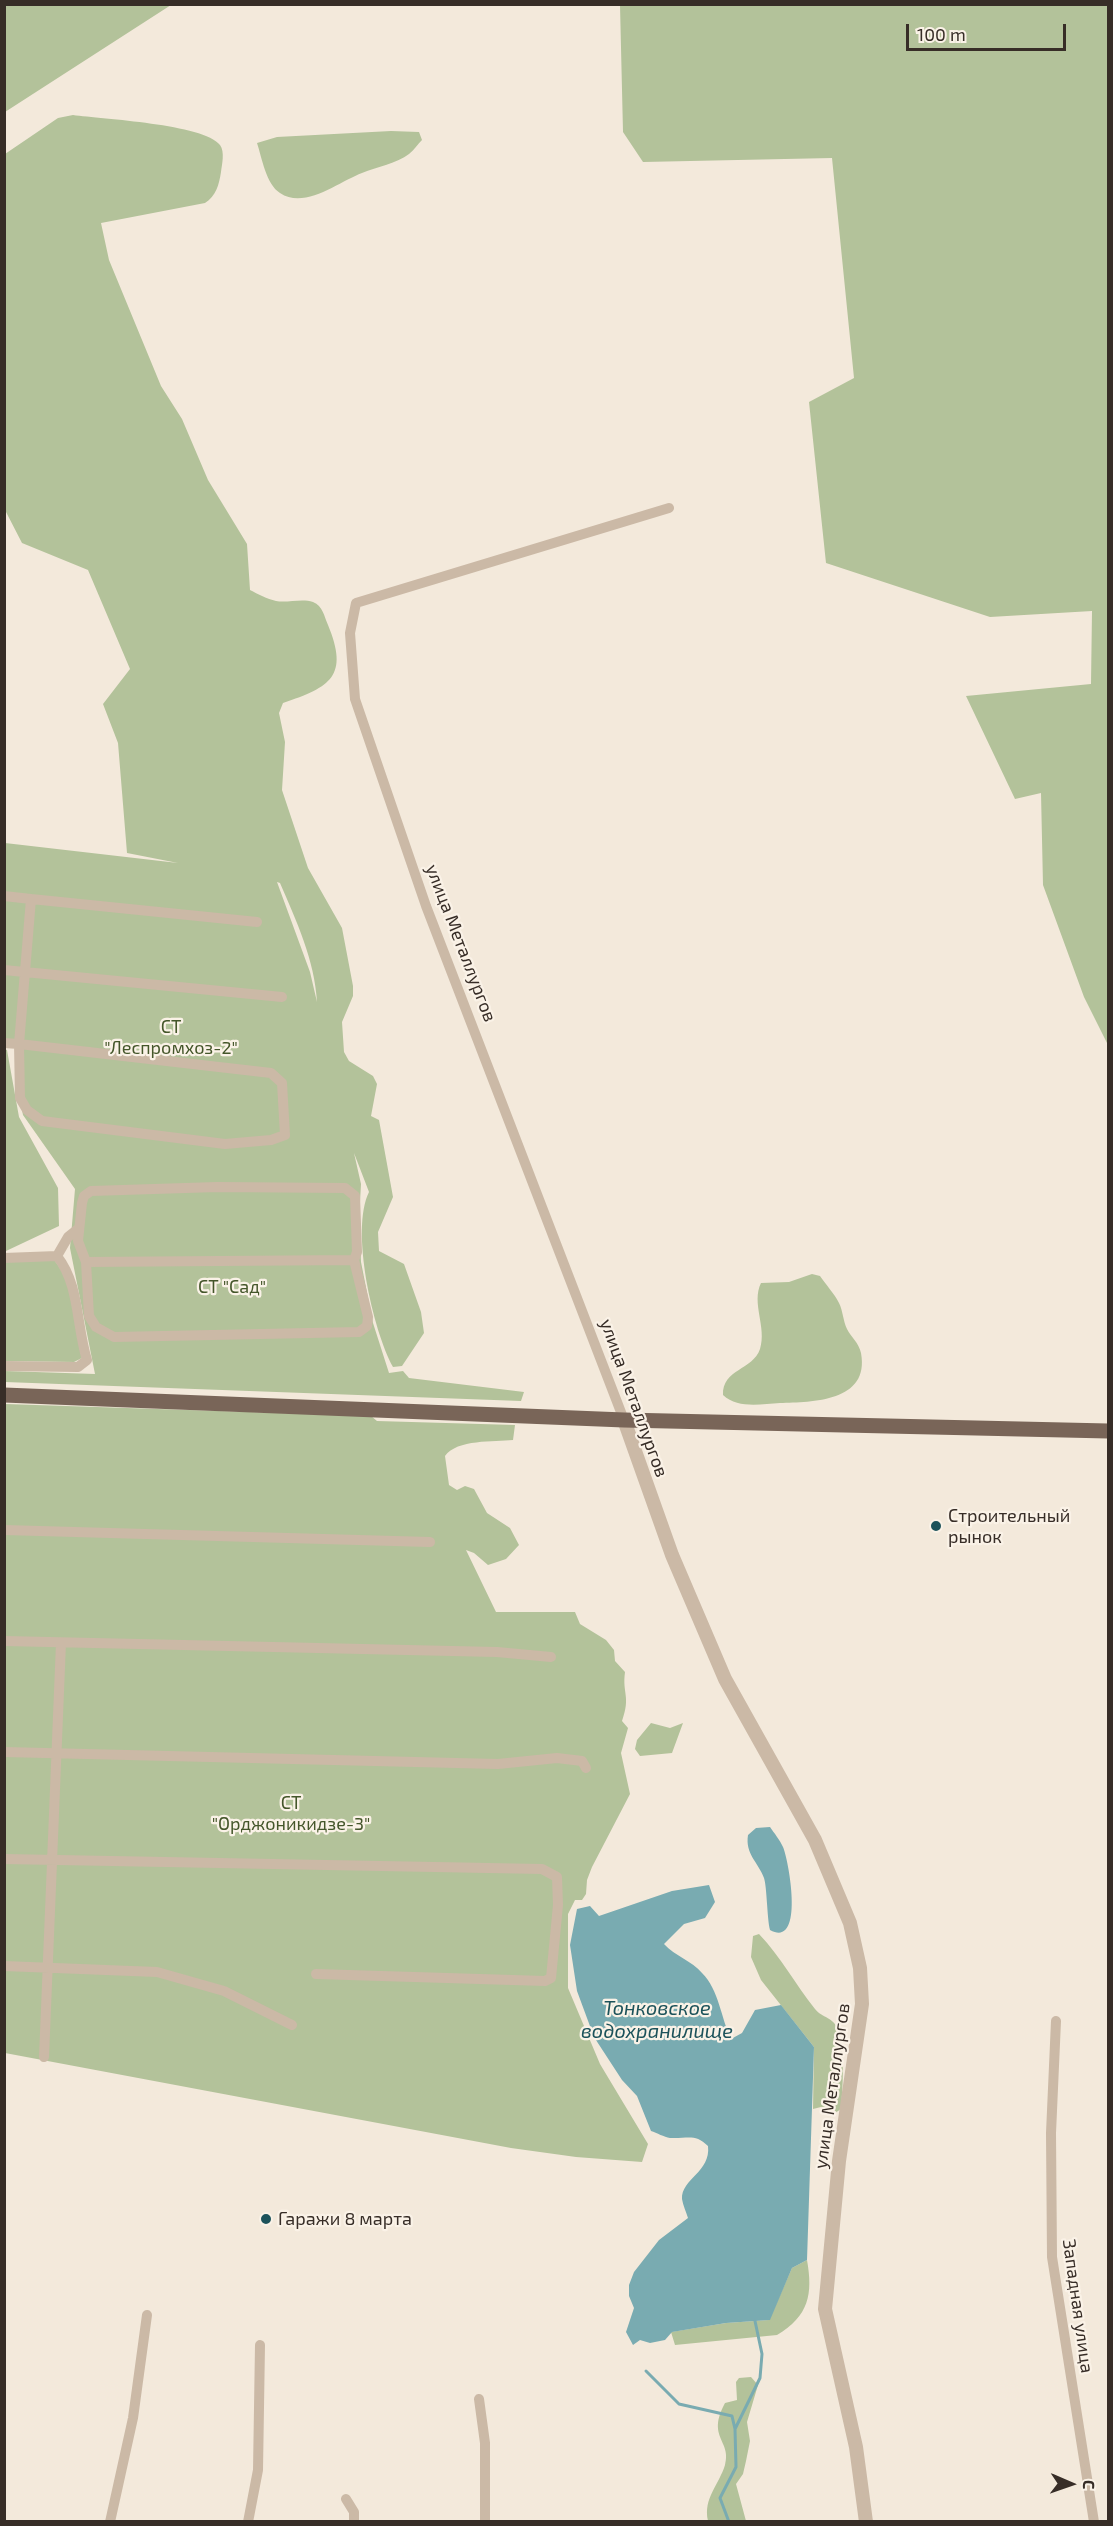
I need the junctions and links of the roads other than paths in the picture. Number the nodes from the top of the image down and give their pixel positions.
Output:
1 (669, 508) dead end
2 (4, 896) edge
3 (32, 899) junction
4 (257, 922) dead end
5 (4, 970) edge
6 (25, 972) junction
7 (282, 997) dead end
8 (4, 1043) edge
9 (19, 1044) junction
10 (78, 1229) junction
11 (57, 1256) junction
12 (4, 1258) edge
13 (354, 1260) junction
14 (86, 1262) junction
15 (4, 1366) edge
16 (4, 1395) edge
17 (624, 1420) junction
18 (1108, 1431) edge
19 (4, 1530) edge
20 (430, 1542) dead end
21 (4, 1641) edge
22 (61, 1643) junction
23 (551, 1657) dead end
24 (4, 1752) edge
25 (57, 1755) junction
26 (586, 1768) dead end
27 (4, 1859) edge
28 (53, 1860) junction
29 (4, 1966) edge
30 (48, 1967) junction
31 (316, 1974) dead end
32 (1056, 2021) dead end
33 (292, 2025) dead end
34 (44, 2057) dead end
35 (147, 2315) dead end
36 (260, 2345) dead end
37 (479, 2399) dead end
38 (346, 2499) dead end
39 (110, 2522) edge
40 (249, 2522) edge
41 (354, 2522) edge
42 (485, 2522) edge
43 (866, 2522) edge
44 (1094, 2522) edge

1 - 17 street, улица Металлургов
2 - 3 street
3 - 4 street
3 - 6 street
5 - 6 street
6 - 7 street
6 - 9 street
8 - 9 street
9 - 9 street
10 - 11 street
10 - 13 street
10 - 14 street
11 - 12 street
11 - 15 street
13 - 14 street
13 - 14 street
16 - 17 main road
17 - 18 main road
17 - 43 street, улица Металлургов
19 - 20 street
21 - 22 street
22 - 23 street
22 - 25 street
24 - 25 street
25 - 26 street
25 - 28 street
27 - 28 street
28 - 30 street
28 - 31 street
29 - 30 street
30 - 33 street
30 - 34 street
32 - 44 street, Западная улица
35 - 39 street
36 - 40 street
37 - 42 street
38 - 41 street

